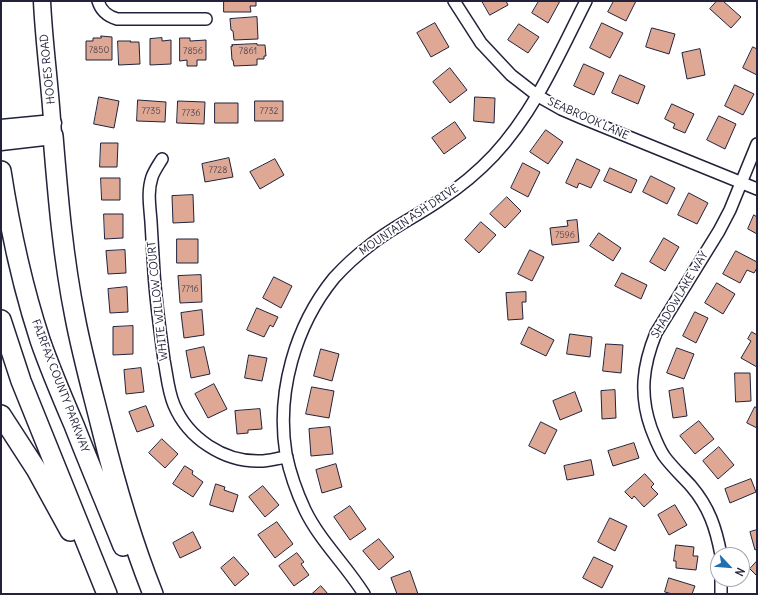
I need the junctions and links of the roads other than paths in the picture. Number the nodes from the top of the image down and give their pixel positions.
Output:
1 (42, 1) edge
2 (98, 1) edge
3 (454, 1) edge
4 (586, 1) edge
5 (206, 19) dead end
6 (538, 96) junction
7 (1, 128) edge
8 (48, 130) junction
9 (1, 142) edge
10 (757, 144) edge
11 (162, 159) dead end
12 (1, 171) edge
13 (741, 182) junction
14 (757, 189) edge
15 (1, 320) edge
16 (1, 415) edge
17 (287, 456) junction
18 (719, 547) edge
19 (100, 594) edge
20 (107, 594) edge
21 (143, 594) edge
22 (153, 594) edge
23 (364, 594) edge

1 - 8 main road, HOOES ROAD
2 - 5 street
3 - 6 street, SEABROOK LANE
4 - 6 street, MOUNTAIN ASH DRIVE
6 - 13 street, SEABROOK LANE
6 - 17 street, MOUNTAIN ASH DRIVE
7 - 8 main road
8 - 9 main road
8 - 22 highway
10 - 13 street, SHADOWLAKE WAY
11 - 17 street, WHITE WILLOW COURT
12 - 21 highway, FAIRFAX COUNTY PARKWAY
13 - 14 street, SEABROOK LANE
13 - 18 street, SHADOWLAKE WAY
15 - 20 highway
16 - 19 highway
17 - 23 street, MOUNTAIN ASH DRIVE

